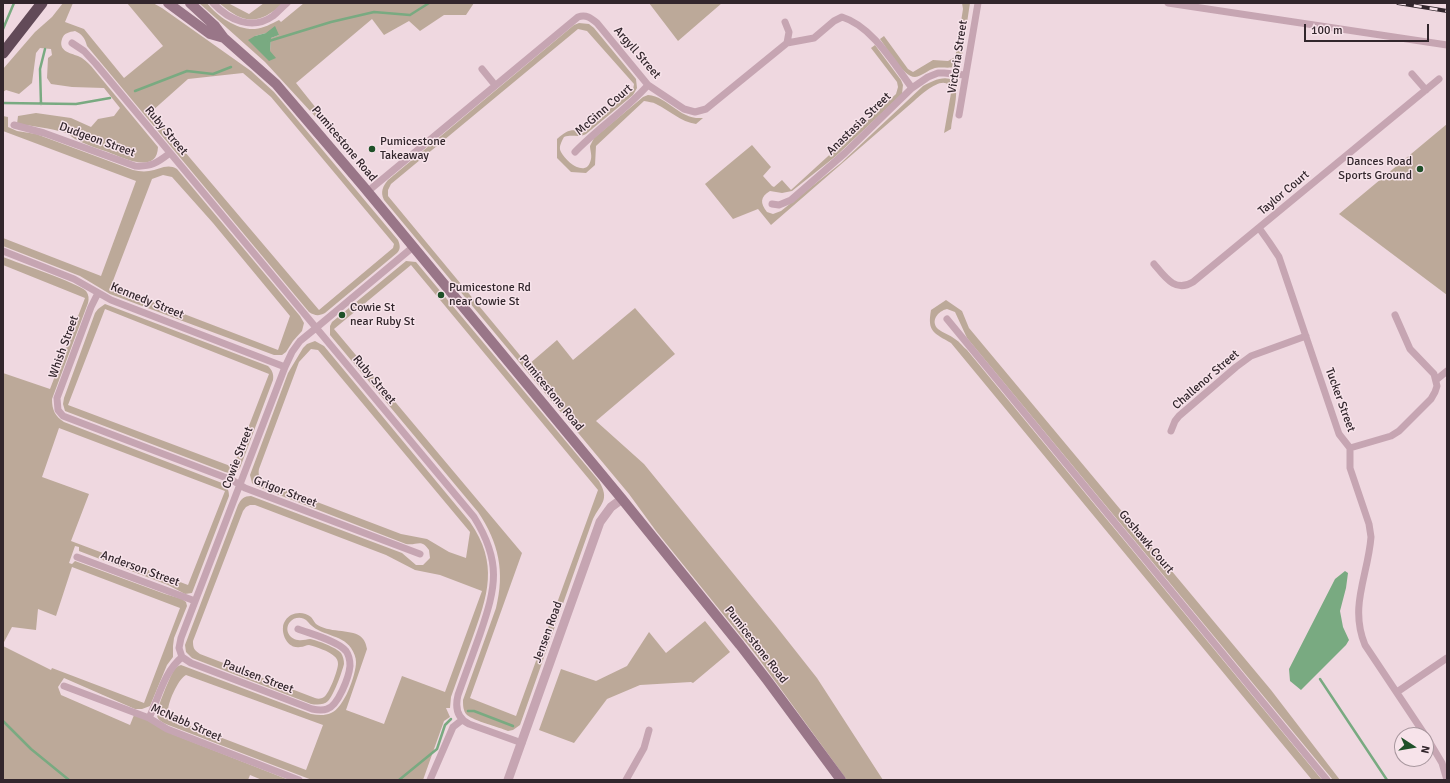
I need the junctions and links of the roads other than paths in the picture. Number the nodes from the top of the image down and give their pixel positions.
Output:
1 (42, 3) edge
2 (168, 3) edge
3 (190, 3) edge
4 (213, 3) edge
5 (287, 3) edge
6 (978, 3) edge
7 (1168, 3) edge
8 (785, 22) dead end
9 (224, 38) junction
10 (72, 43) dead end
11 (787, 43) junction
12 (1447, 45) edge
13 (3, 53) edge
14 (482, 70) dead end
15 (1412, 74) dead end
16 (965, 76) junction
17 (1439, 79) dead end
18 (495, 85) junction
19 (648, 85) junction
20 (912, 88) junction
21 (1426, 90) junction
22 (960, 114) dead end
23 (14, 125) dead end
24 (575, 152) dead end
25 (170, 153) junction
26 (367, 192) junction
27 (772, 204) dead end
28 (1258, 228) junction
29 (413, 247) junction
30 (3, 251) edge
31 (1154, 264) dead end
32 (98, 293) junction
33 (1395, 315) dead end
34 (947, 319) dead end
35 (316, 328) junction
36 (1306, 336) junction
37 (285, 367) junction
38 (1447, 370) edge
39 (1436, 380) junction
40 (58, 410) joint
41 (1171, 431) dead end
42 (1350, 448) junction
43 (239, 485) junction
44 (622, 499) junction
45 (420, 554) dead end
46 (76, 557) dead end
47 (195, 601) junction
48 (298, 629) dead end
49 (182, 657) junction
50 (1447, 658) edge
51 (64, 686) dead end
52 (1397, 692) junction
53 (150, 718) junction
54 (462, 720) junction
55 (1420, 727) edge
56 (649, 730) dead end
57 (522, 743) junction
58 (1434, 748) edge
59 (1446, 775) edge
60 (299, 780) edge
61 (430, 780) edge
62 (508, 780) edge
63 (626, 780) edge
64 (841, 780) edge
65 (1327, 780) edge

1 - 13 highway
2 - 9 main road, Pumicestone Road
3 - 9 main road, Pumicestone Road
4 - 5 street
6 - 16 street, Victoria Street
7 - 12 street
8 - 11 street
9 - 26 main road, Pumicestone Road
10 - 25 street, Ruby Street
11 - 19 street, Argyll Street
11 - 20 street, Argyll Street
14 - 18 street
15 - 21 street
16 - 20 street, Anastasia Street
16 - 22 street, Victoria Street
17 - 21 street, Taylor Court
18 - 19 street, Argyll Street
18 - 26 street, Argyll Street
19 - 24 street, McGinn Court
20 - 27 street, Anastasia Street
21 - 28 street, Taylor Court
23 - 25 street, Dudgeon Street
25 - 35 street, Ruby Street
26 - 29 main road, Pumicestone Road
28 - 31 street, Taylor Court
28 - 36 street, Tucker Street
29 - 35 street, Cowie Street
29 - 44 main road, Pumicestone Road
30 - 32 street, Kennedy Street
32 - 37 street, Kennedy Street
32 - 40 street, Whish Street
33 - 39 street
34 - 65 street, Goshawk Court
35 - 37 street, Cowie Street
35 - 54 street, Ruby Street
36 - 41 street, Challenor Street
36 - 42 street, Tucker Street
37 - 43 street, Cowie Street
38 - 39 street
39 - 42 street
40 - 43 street, Grigor Street
42 - 52 street, Tucker Street
43 - 45 street, Grigor Street
43 - 47 street, Cowie Street
44 - 57 street, Jensen Road
44 - 64 main road, Pumicestone Road
46 - 47 street, Anderson Street
47 - 49 street, Cowie Street
48 - 49 street, Paulsen Street
49 - 53 street
50 - 52 street
51 - 53 street, McNabb Street
52 - 55 street, Tucker Street
53 - 60 street, McNabb Street
54 - 57 street
54 - 61 street
56 - 63 street
57 - 62 street, Jensen Road
58 - 59 street, Tucker Street

